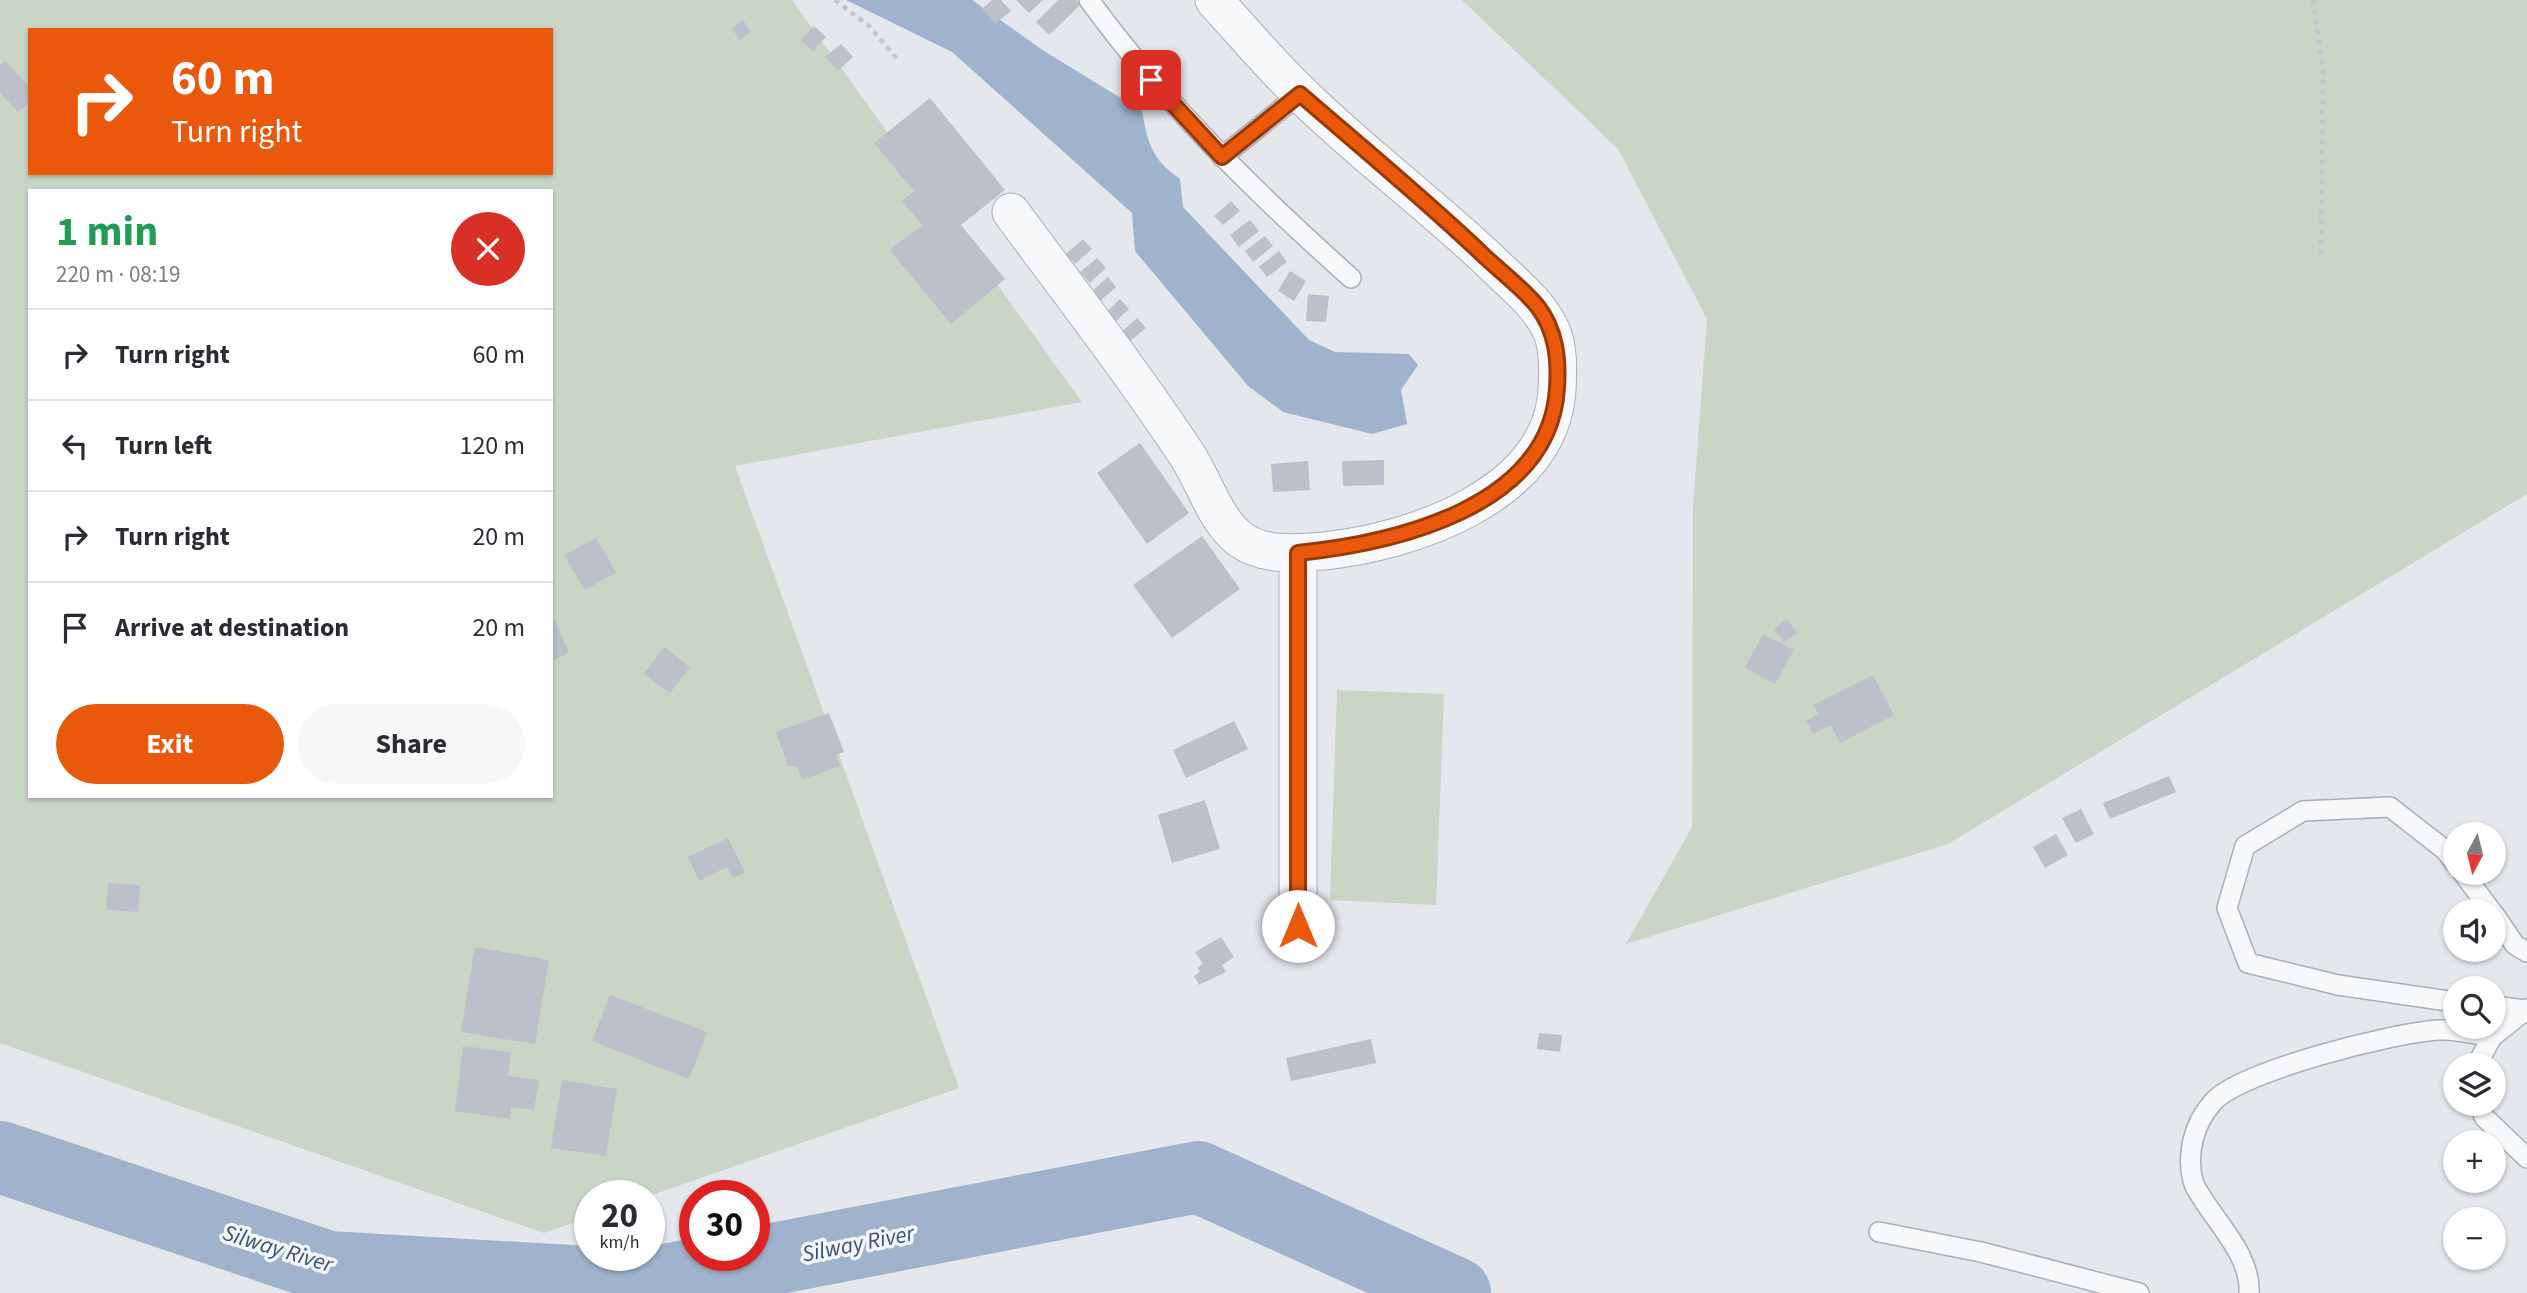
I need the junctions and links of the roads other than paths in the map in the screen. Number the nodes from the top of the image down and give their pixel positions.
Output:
1 (1089, 0) edge
2 (1214, 0) edge
3 (1300, 94) junction
4 (1222, 157) junction
5 (1011, 212) dead end
6 (1352, 278) dead end
7 (1298, 553) junction
8 (2443, 848) edge
9 (1298, 926) dead end
10 (2506, 932) edge
11 (2527, 952) edge
12 (2443, 1000) edge
13 (2506, 1007) edge
14 (2526, 1009) edge
15 (2506, 1025) edge
16 (2443, 1030) edge
17 (2484, 1116) edge
18 (2527, 1158) edge
19 (1879, 1232) dead end
20 (2139, 1293) edge
21 (2249, 1293) edge

1 - 4 lane
2 - 3 street
3 - 4 lane
3 - 7 street
4 - 6 lane
5 - 7 street
7 - 9 street
8 - 12 lane
10 - 11 lane
13 - 14 lane
14 - 15 lane
16 - 21 lane
17 - 18 lane
19 - 20 lane

